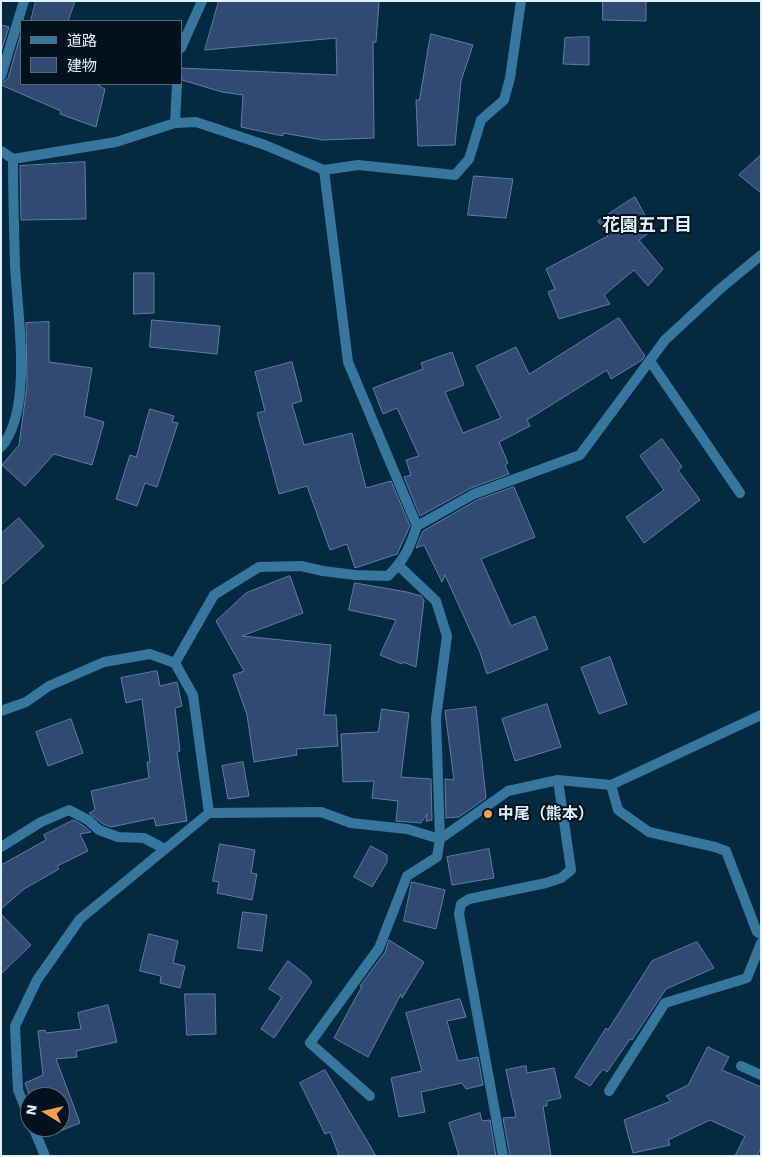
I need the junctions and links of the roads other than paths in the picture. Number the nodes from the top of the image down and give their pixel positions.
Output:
1 (24, 1) edge
2 (202, 1) edge
3 (521, 1) edge
4 (182, 46) edge
5 (1, 76) edge
6 (177, 85) edge
7 (175, 123) junction
8 (1, 151) edge
9 (12, 159) junction
10 (324, 170) junction
11 (761, 255) edge
12 (650, 361) junction
13 (1, 447) edge
14 (740, 493) dead end
15 (417, 526) junction
16 (398, 565) junction
17 (175, 663) junction
18 (1, 711) edge
19 (761, 715) edge
20 (558, 780) junction
21 (611, 785) junction
22 (208, 813) junction
23 (440, 839) junction
24 (1, 848) edge
25 (165, 849) junction
26 (761, 934) edge
27 (761, 943) edge
28 (741, 1066) dead end
29 (761, 1075) edge
30 (609, 1091) dead end
31 (20, 1095) edge
32 (370, 1096) dead end
33 (37, 1137) edge
34 (44, 1156) edge
35 (503, 1156) edge

1 - 5 street
2 - 4 street
3 - 10 street
6 - 7 street
7 - 9 street
7 - 10 street
8 - 9 street
9 - 13 street
10 - 15 street
11 - 12 street
12 - 14 street
12 - 15 street
15 - 16 street
16 - 17 street
16 - 23 street
17 - 18 street
17 - 22 street
19 - 21 street
20 - 21 street
20 - 23 street
20 - 35 street
21 - 26 street
22 - 23 street
22 - 25 street
23 - 32 street
24 - 25 street
25 - 31 street
27 - 30 street
28 - 29 street
33 - 34 street

